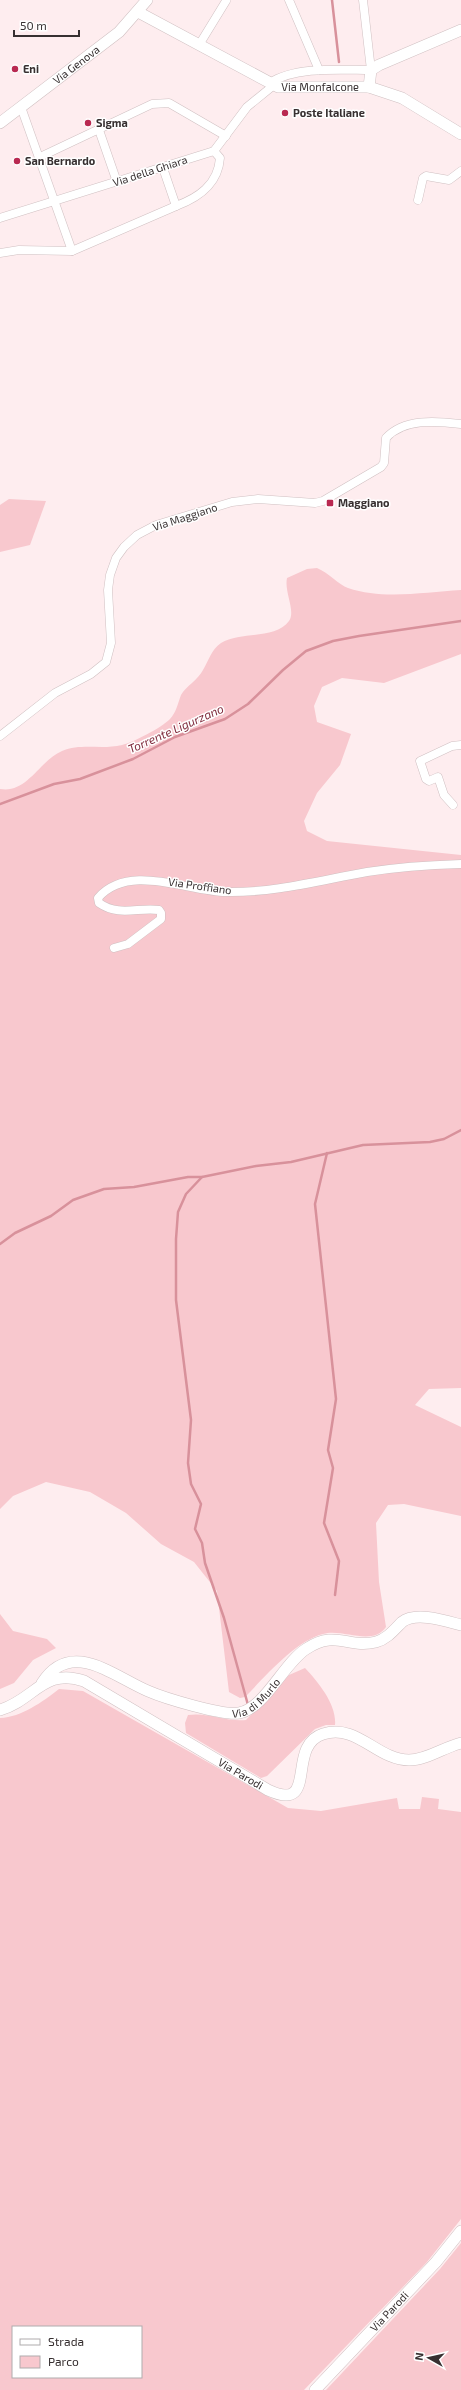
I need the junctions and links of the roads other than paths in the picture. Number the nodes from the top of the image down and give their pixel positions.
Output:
1 (147, 0) edge
2 (289, 0) edge
3 (363, 0) edge
4 (226, 1) edge
5 (138, 12) junction
6 (461, 30) edge
7 (198, 44) junction
8 (320, 70) junction
9 (372, 70) junction
10 (272, 84) junction
11 (368, 87) junction
12 (21, 107) junction
13 (0, 123) edge
14 (99, 130) junction
15 (461, 134) edge
16 (226, 136) junction
17 (214, 151) junction
18 (40, 157) junction
19 (163, 168) junction
20 (461, 171) edge
21 (117, 182) junction
22 (56, 200) junction
23 (418, 200) dead end
24 (176, 206) junction
25 (0, 218) edge
26 (72, 251) junction
27 (0, 253) edge
28 (461, 424) edge
29 (0, 736) edge
30 (461, 744) edge
31 (454, 805) dead end
32 (461, 864) edge
33 (114, 948) dead end
34 (461, 1625) edge
35 (42, 1684) junction
36 (0, 1710) edge
37 (461, 1743) edge
38 (461, 2232) edge
39 (314, 2390) edge

1 - 5 street, Via Genova
2 - 8 street
3 - 9 street, Via Monfalcone
4 - 7 street
5 - 7 street, Via Monfalcone
5 - 12 street, Via Genova
6 - 9 street
7 - 10 street, Via Monfalcone
8 - 9 street
8 - 10 street
9 - 11 street
10 - 11 street, Via Monfalcone
10 - 16 street
11 - 15 street, Via Monfalcone
12 - 13 street, Via Genova
12 - 18 street
14 - 16 street
14 - 18 street
14 - 21 street
16 - 17 street
17 - 19 street, Via della Ghiara
17 - 24 street
18 - 22 street
19 - 21 street, Via della Ghiara
19 - 24 street
20 - 23 street
21 - 22 street, Via della Ghiara
22 - 25 street, Via della Ghiara
22 - 26 street
24 - 26 street
26 - 27 street
28 - 29 street, Via Maggiano
30 - 31 street
32 - 33 street, Via Proffiano
34 - 35 street, Via di Murlo
35 - 36 street, Via Parodi
35 - 37 street, Via Parodi
38 - 39 street, Via Parodi

